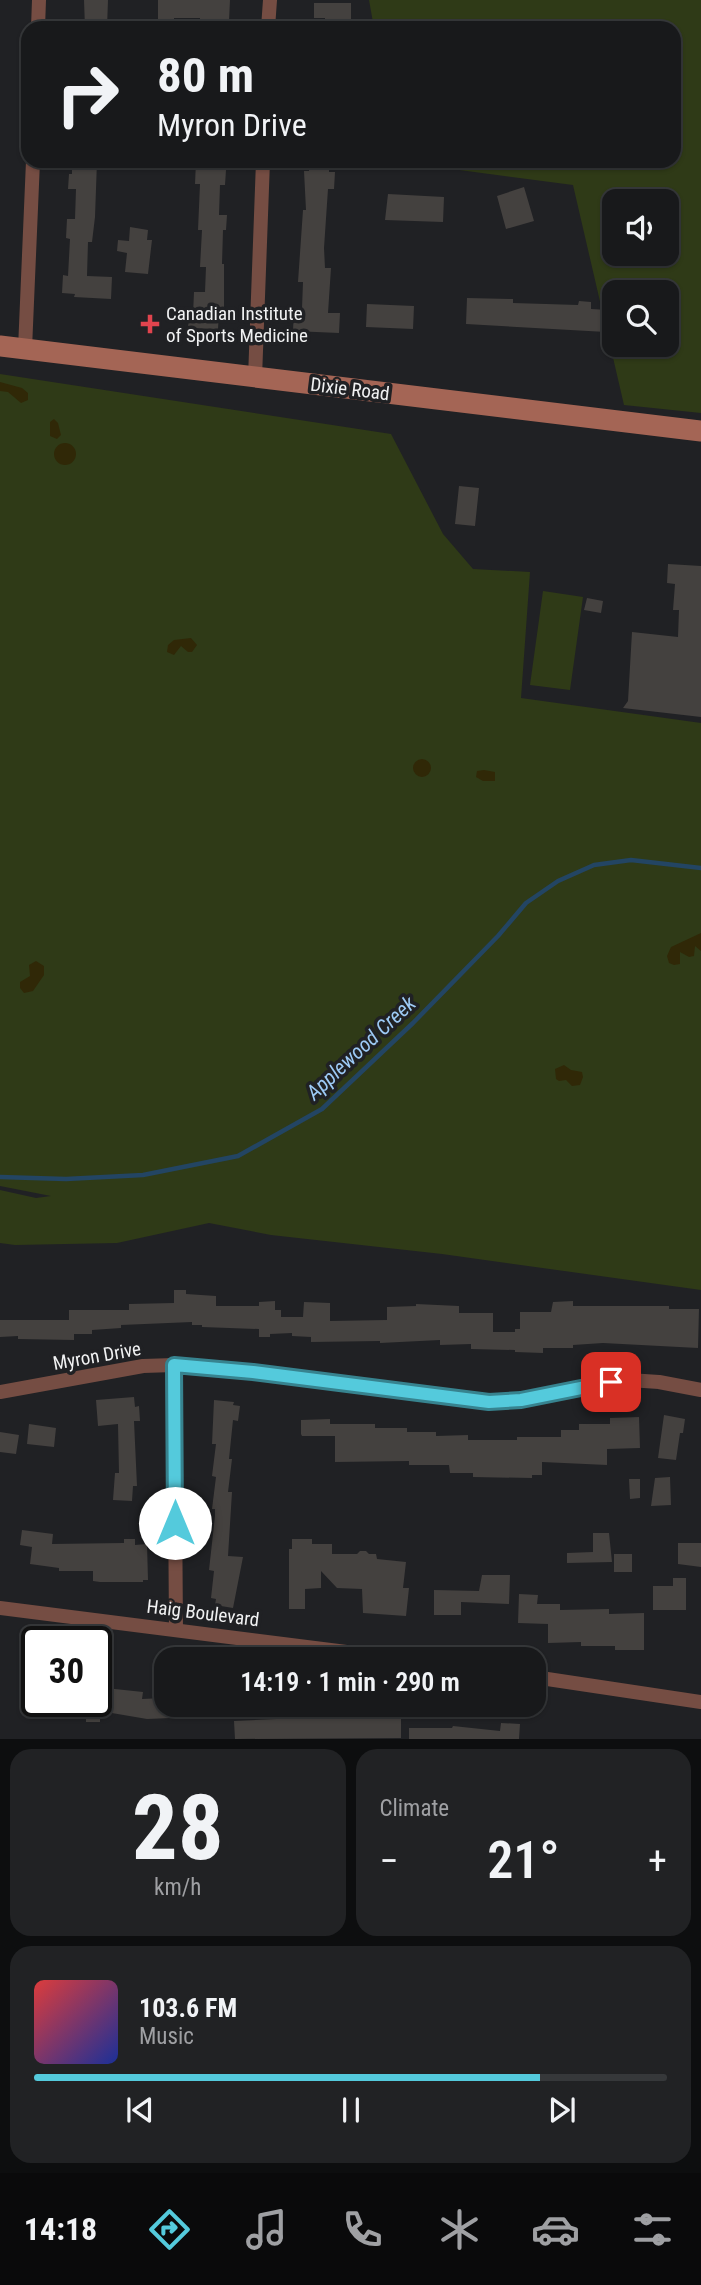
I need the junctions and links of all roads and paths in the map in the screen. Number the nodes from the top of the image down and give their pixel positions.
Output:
1 (39, 0) edge
2 (270, 0) edge
3 (38, 21) edge
4 (268, 21) edge
5 (33, 168) edge
6 (263, 168) edge
7 (0, 346) edge
8 (25, 349) junction
9 (255, 378) junction
10 (701, 431) edge
11 (174, 1365) junction
12 (701, 1390) edge
13 (0, 1392) edge
14 (0, 1608) edge
15 (176, 1629) junction
16 (312, 1647) edge
17 (546, 1679) edge
18 (701, 1702) edge

1 - 3 street
2 - 4 street
5 - 8 street
6 - 9 street
7 - 8 main road, Dixie Road
8 - 9 main road, Dixie Road
9 - 10 main road, Dixie Road
11 - 12 street, Myron Drive
11 - 13 street, Myron Drive
11 - 15 street
14 - 15 street, Haig Boulevard
15 - 16 street, Haig Boulevard
17 - 18 street

